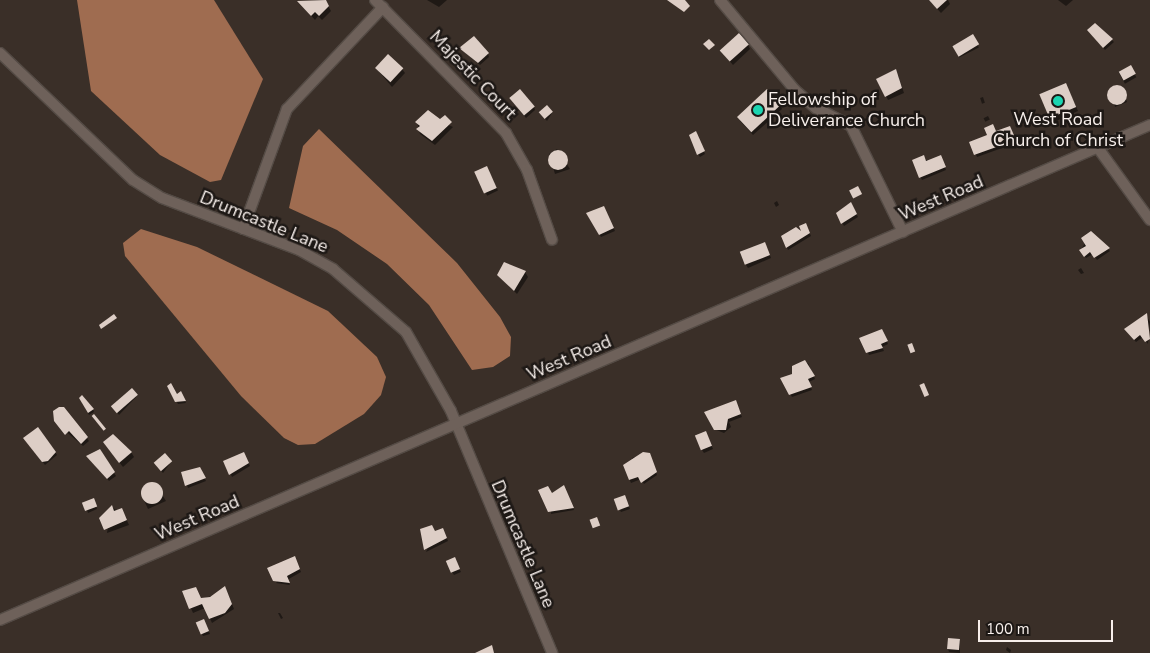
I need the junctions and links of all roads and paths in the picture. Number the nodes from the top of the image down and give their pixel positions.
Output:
1 (720, 0) edge
2 (379, 4) edge
3 (0, 53) edge
4 (1150, 125) edge
5 (1098, 148) junction
6 (1150, 220) edge
7 (243, 229) junction
8 (903, 232) junction
9 (552, 240) dead end
10 (456, 424) junction
11 (0, 620) edge
12 (552, 653) edge

1 - 8 street
2 - 7 street
2 - 9 street, Majestic Court
3 - 7 street, Drumcastle Lane
4 - 5 street, West Road
5 - 6 street
5 - 8 street, West Road
7 - 10 street, Drumcastle Lane
8 - 10 street, West Road
10 - 11 street, West Road
10 - 12 street, Drumcastle Lane

